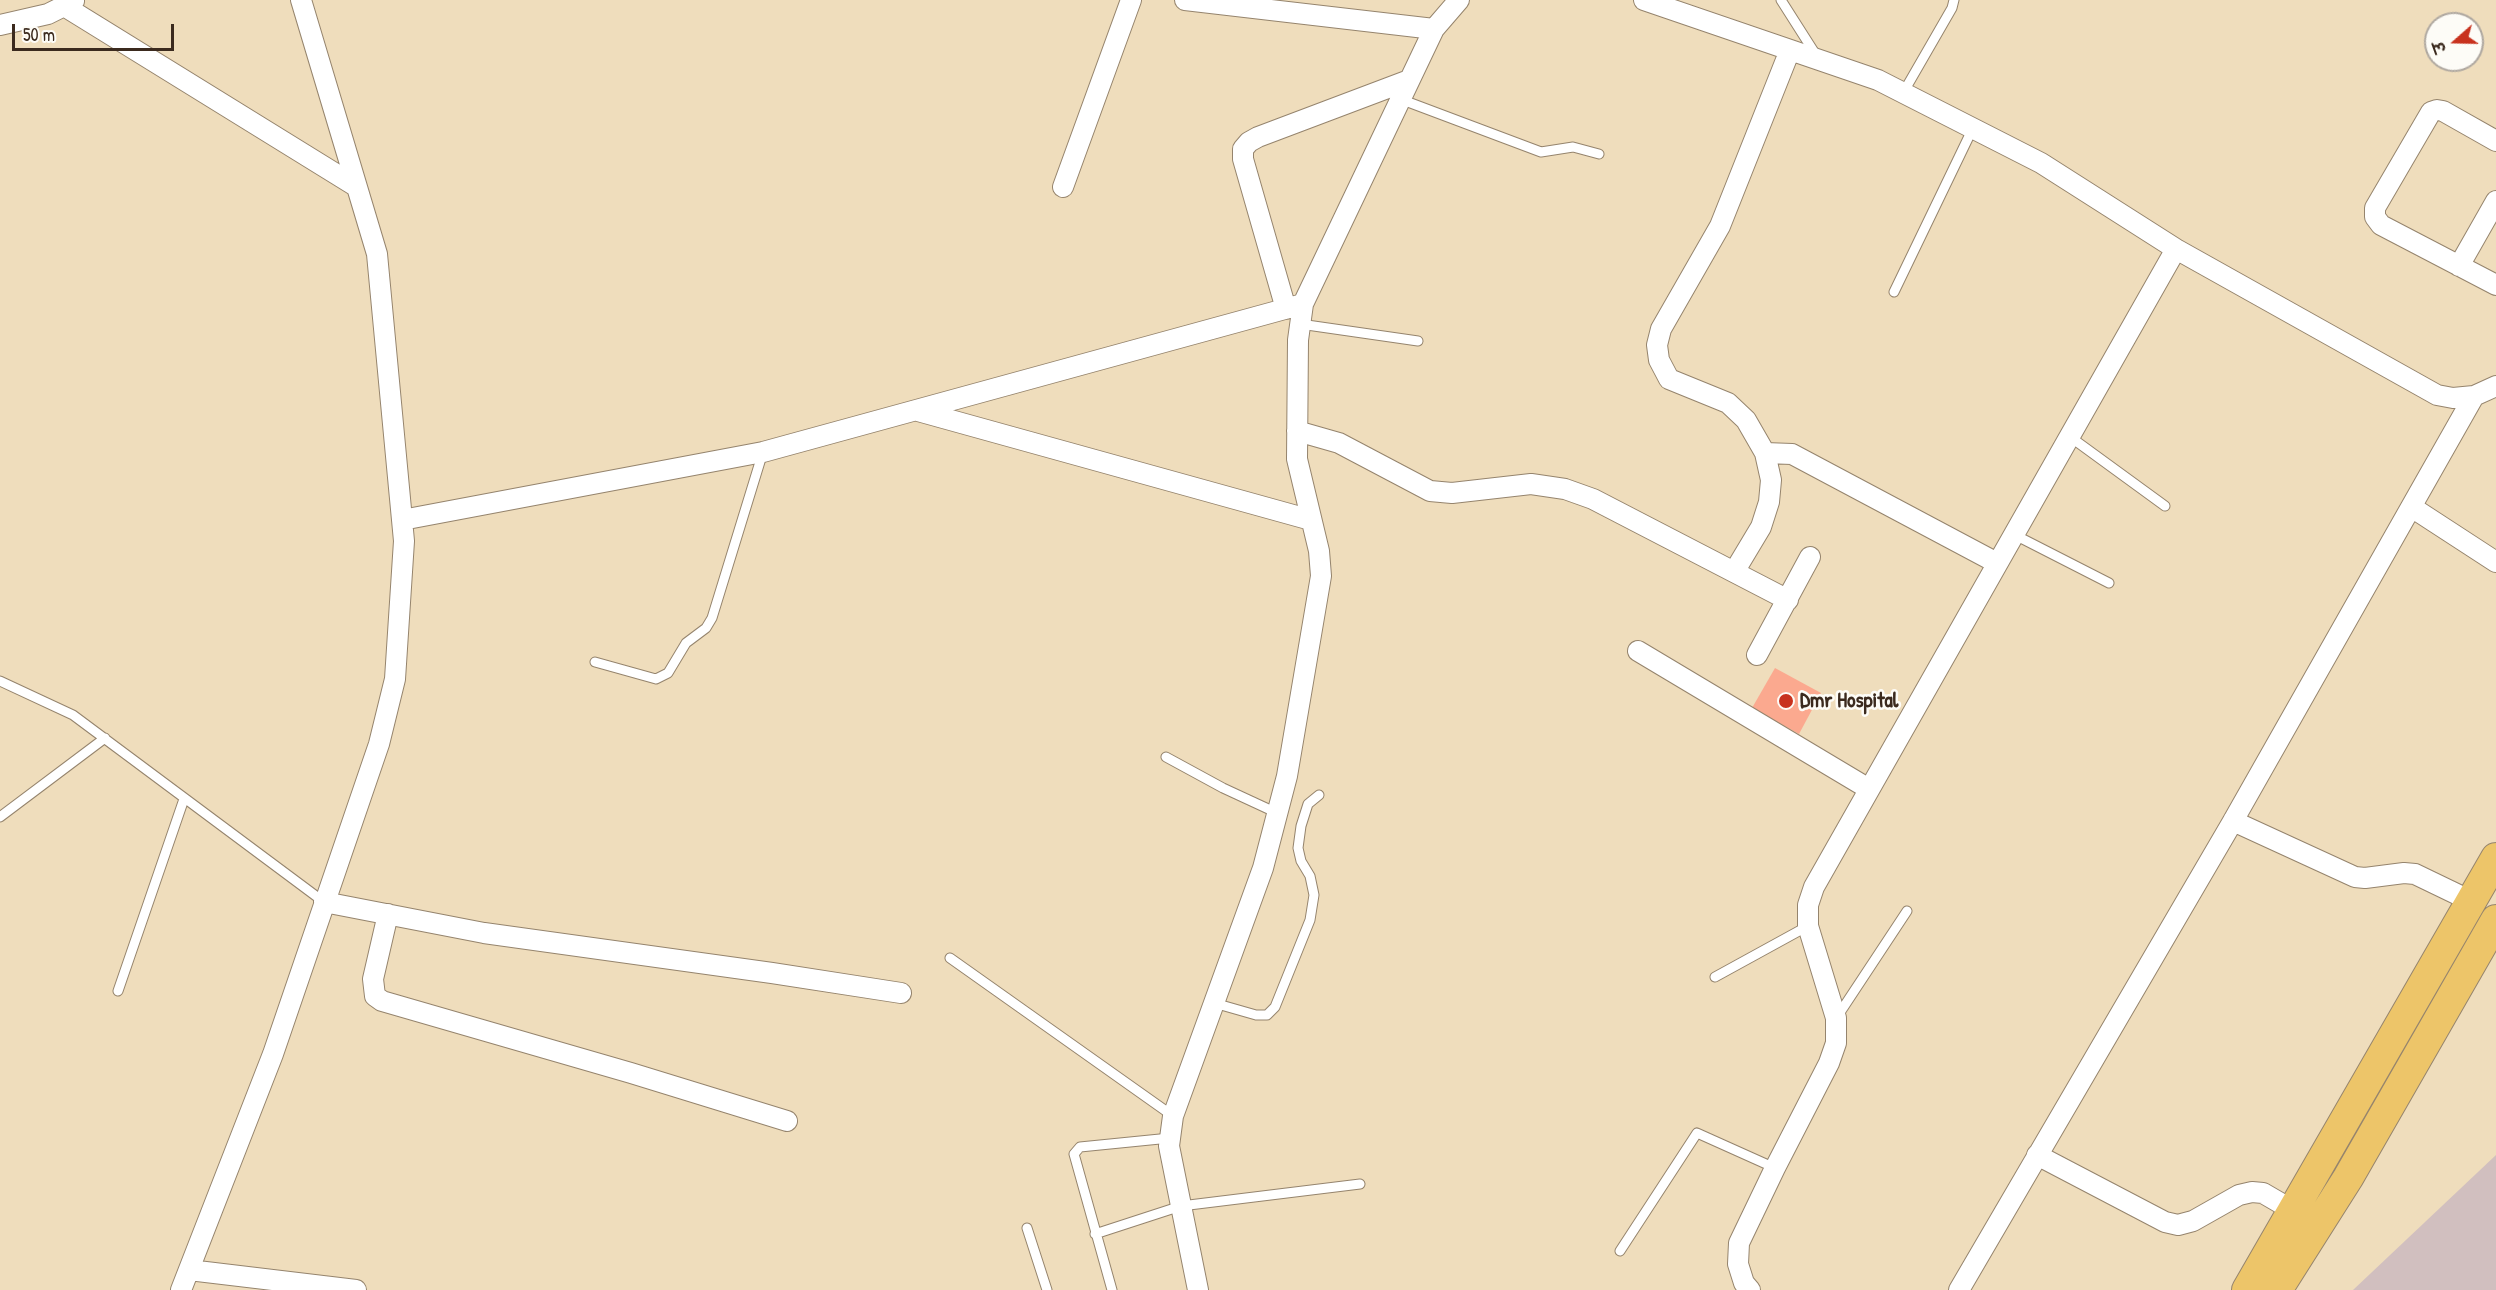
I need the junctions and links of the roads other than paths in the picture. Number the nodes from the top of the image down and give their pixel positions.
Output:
1 (301, 0) edge
2 (1131, 0) edge
3 (1185, 0) edge
4 (1459, 0) edge
5 (1644, 0) edge
6 (1781, 0) edge
7 (1953, 0) edge
8 (70, 3) edge
9 (0, 25) edge
10 (1434, 29) junction
11 (1791, 50) junction
12 (1819, 60) junction
13 (1409, 80) junction
14 (1903, 93) junction
15 (1400, 99) junction
16 (1973, 128) junction
17 (2496, 141) edge
18 (1599, 154) dead end
19 (357, 187) junction
20 (1063, 187) dead end
21 (2496, 201) edge
22 (2176, 249) junction
23 (2459, 266) junction
24 (2496, 285) edge
25 (1894, 292) dead end
26 (1295, 307) junction
27 (1300, 324) junction
28 (1419, 341) dead end
29 (2496, 386) edge
30 (2474, 396) junction
31 (915, 410) junction
32 (1297, 431) junction
33 (2069, 436) junction
34 (763, 452) junction
35 (1765, 453) junction
36 (2165, 506) dead end
37 (2413, 508) junction
38 (402, 520) junction
39 (1311, 520) junction
40 (2013, 534) junction
41 (1810, 557) dead end
42 (2496, 562) edge
43 (1997, 563) junction
44 (1734, 572) junction
45 (2109, 583) dead end
46 (1788, 600) junction
47 (1638, 651) dead end
48 (1757, 655) dead end
49 (595, 662) dead end
50 (0, 681) edge
51 (105, 738) junction
52 (1166, 757) dead end
53 (1869, 789) junction
54 (1319, 795) dead end
55 (184, 799) junction
56 (1277, 813) junction
57 (0, 817) edge
58 (2233, 821) junction
59 (2496, 858) edge
60 (2471, 901) junction
61 (324, 902) junction
62 (1907, 911) dead end
63 (388, 914) junction
64 (2496, 920) edge
65 (1808, 926) junction
66 (950, 958) dead end
67 (1715, 977) dead end
68 (118, 991) dead end
69 (901, 993) dead end
70 (1214, 1003) junction
71 (1836, 1018) junction
72 (1173, 1116) junction
73 (787, 1121) dead end
74 (1170, 1138) junction
75 (2037, 1155) junction
76 (1774, 1168) junction
77 (1360, 1184) dead end
78 (1181, 1206) junction
79 (2294, 1211) junction
80 (1027, 1228) dead end
81 (1095, 1234) junction
82 (1620, 1251) dead end
83 (189, 1270) junction
84 (181, 1290) edge
85 (356, 1290) edge
86 (1047, 1290) edge
87 (1112, 1290) edge
88 (1198, 1290) edge
89 (1750, 1290) edge
90 (1959, 1290) edge
91 (2247, 1290) edge
92 (2277, 1290) edge

1 - 19 street
2 - 20 street
3 - 10 street
4 - 10 street
5 - 11 street
6 - 12 lane
7 - 14 lane
8 - 9 street
8 - 19 street
10 - 13 street
11 - 12 street
11 - 35 street
12 - 14 street
13 - 15 street
13 - 26 street
14 - 16 street
15 - 18 lane
15 - 26 street
16 - 22 street
16 - 25 lane
17 - 23 street
19 - 38 street
21 - 23 street
22 - 30 street
22 - 33 street
23 - 24 street
26 - 27 street
26 - 31 street
27 - 28 lane
27 - 32 street
29 - 30 street
30 - 37 street
31 - 34 street
31 - 39 street
32 - 39 street
32 - 44 street
33 - 36 lane
33 - 40 street
34 - 38 street
34 - 49 lane
35 - 43 street
35 - 44 street
37 - 42 street
37 - 58 street
38 - 61 street
39 - 56 street
40 - 43 street
40 - 45 lane
41 - 46 street
43 - 53 street
44 - 46 street
46 - 48 street
47 - 53 street
50 - 51 lane
51 - 55 lane
51 - 57 lane
52 - 56 lane
53 - 65 street
54 - 70 lane
55 - 61 lane
55 - 68 lane
56 - 70 street
58 - 60 street
58 - 75 street
59 - 60 main road
60 - 79 main road
61 - 63 street
61 - 83 street
62 - 71 lane
63 - 69 street
63 - 73 street
64 - 92 main road
65 - 67 lane
65 - 71 street
66 - 72 lane
70 - 72 street
71 - 76 street
72 - 74 street
74 - 78 street
74 - 81 lane
75 - 79 street
75 - 90 street
76 - 82 lane
76 - 89 street
77 - 78 lane
78 - 81 lane
78 - 88 street
79 - 91 main road
80 - 86 lane
81 - 87 lane
83 - 84 street
83 - 85 street

